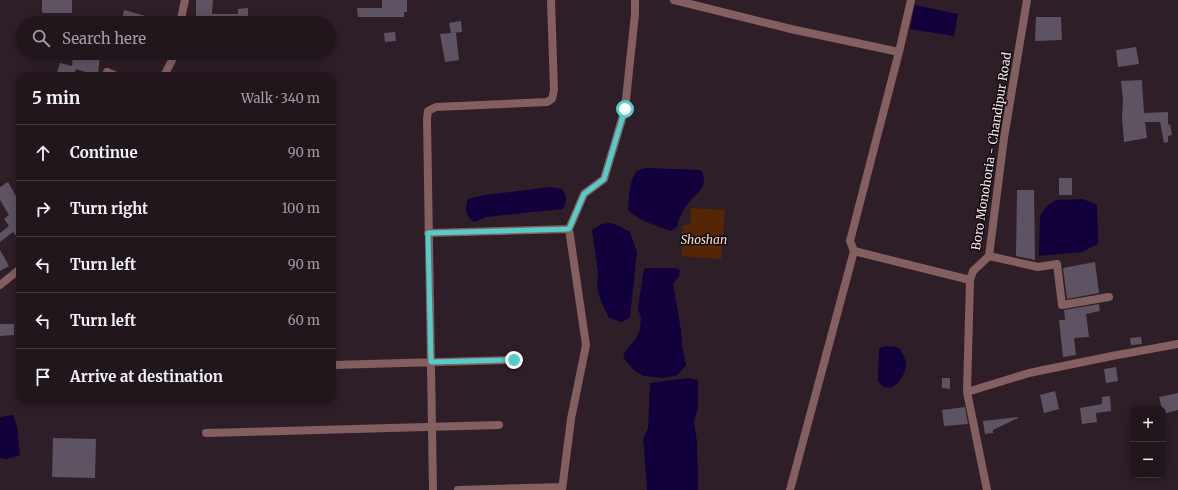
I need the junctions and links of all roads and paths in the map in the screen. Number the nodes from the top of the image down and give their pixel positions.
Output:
1 (185, 0) edge
2 (551, 0) edge
3 (635, 0) edge
4 (674, 0) edge
5 (911, 0) edge
6 (1027, 0) edge
7 (182, 16) edge
8 (899, 52) junction
9 (172, 60) edge
10 (166, 72) edge
11 (569, 229) junction
12 (428, 233) junction
13 (854, 251) junction
14 (990, 256) junction
15 (16, 272) edge
16 (970, 280) junction
17 (0, 285) edge
18 (1109, 297) dead end
19 (1178, 344) edge
20 (514, 360) dead end
21 (431, 362) junction
22 (336, 365) edge
23 (967, 392) junction
24 (499, 425) dead end
25 (432, 427) junction
26 (206, 433) dead end
27 (562, 488) edge
28 (433, 490) edge
29 (458, 490) edge
30 (790, 490) edge
31 (987, 490) edge

1 - 7 street
2 - 12 street
3 - 11 street
4 - 8 street
5 - 8 street
6 - 14 street, Boro Monohoria - Chandipur Road
8 - 13 street
9 - 10 street
11 - 12 street
11 - 27 street
12 - 21 street
13 - 16 street
13 - 30 street
14 - 16 street, Boro Monohoria - Chandipur Road
14 - 18 street
15 - 17 street
16 - 23 street
19 - 23 street
20 - 21 street
21 - 22 street
21 - 25 street
23 - 31 street
24 - 25 street
25 - 26 street
25 - 28 street
27 - 29 street

